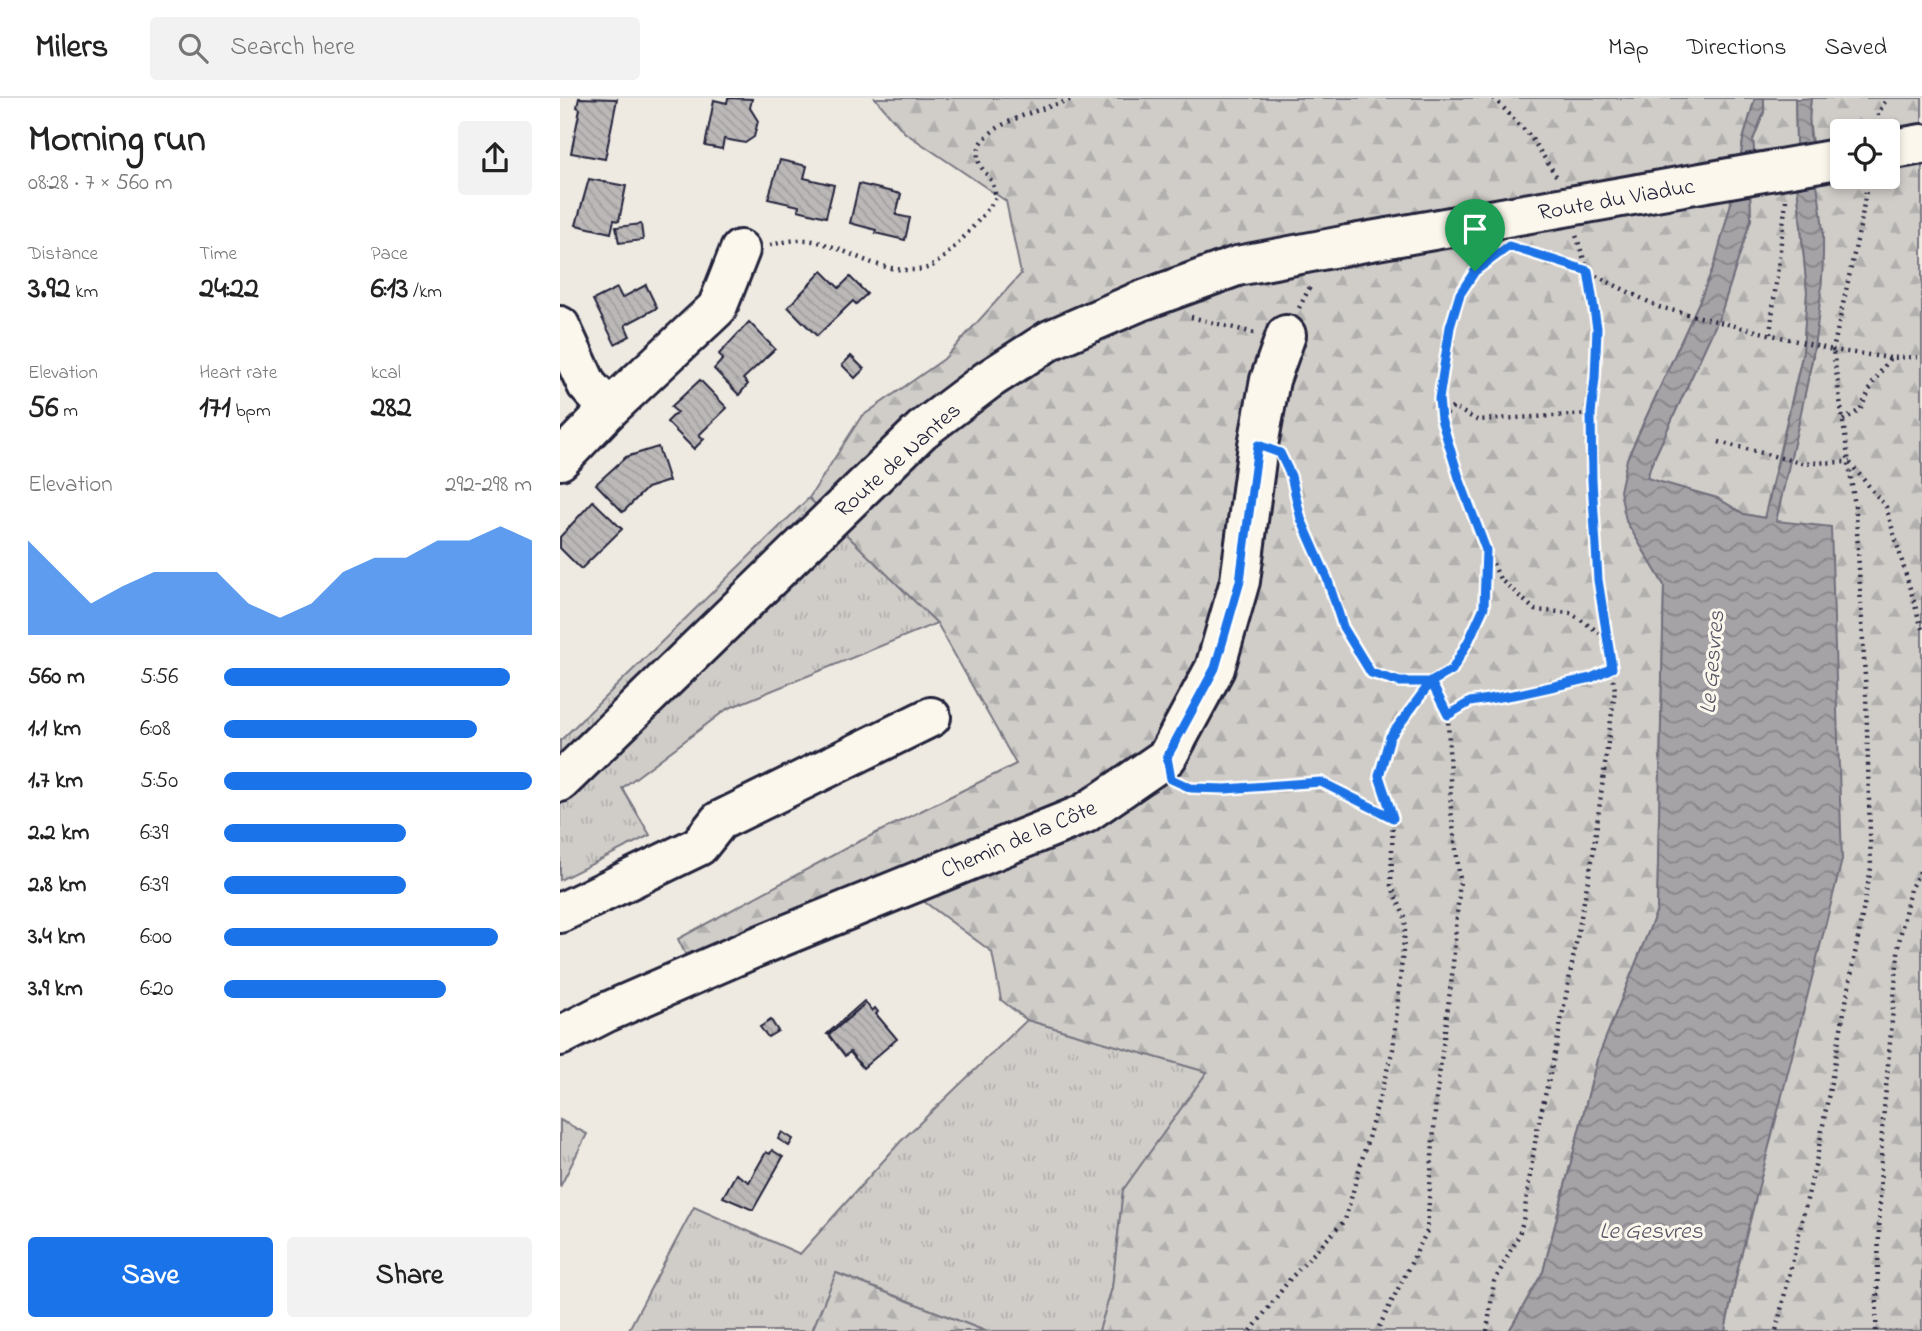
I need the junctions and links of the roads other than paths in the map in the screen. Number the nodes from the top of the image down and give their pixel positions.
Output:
1 (1922, 144) edge
2 (1900, 148) edge
3 (1830, 160) edge
4 (1348, 245) joint
5 (740, 250) road end
6 (560, 326) edge
7 (1286, 335) road end
8 (610, 409) junction
9 (560, 460) edge
10 (931, 717) dead end
11 (560, 782) edge
12 (560, 913) edge
13 (560, 1036) edge

1 - 2 street
3 - 4 street, Route du Viaduc, bridge
4 - 11 street, Route de Nantes
5 - 8 street
6 - 8 street
7 - 13 street, Chemin de la Côte
8 - 9 street
10 - 12 street

